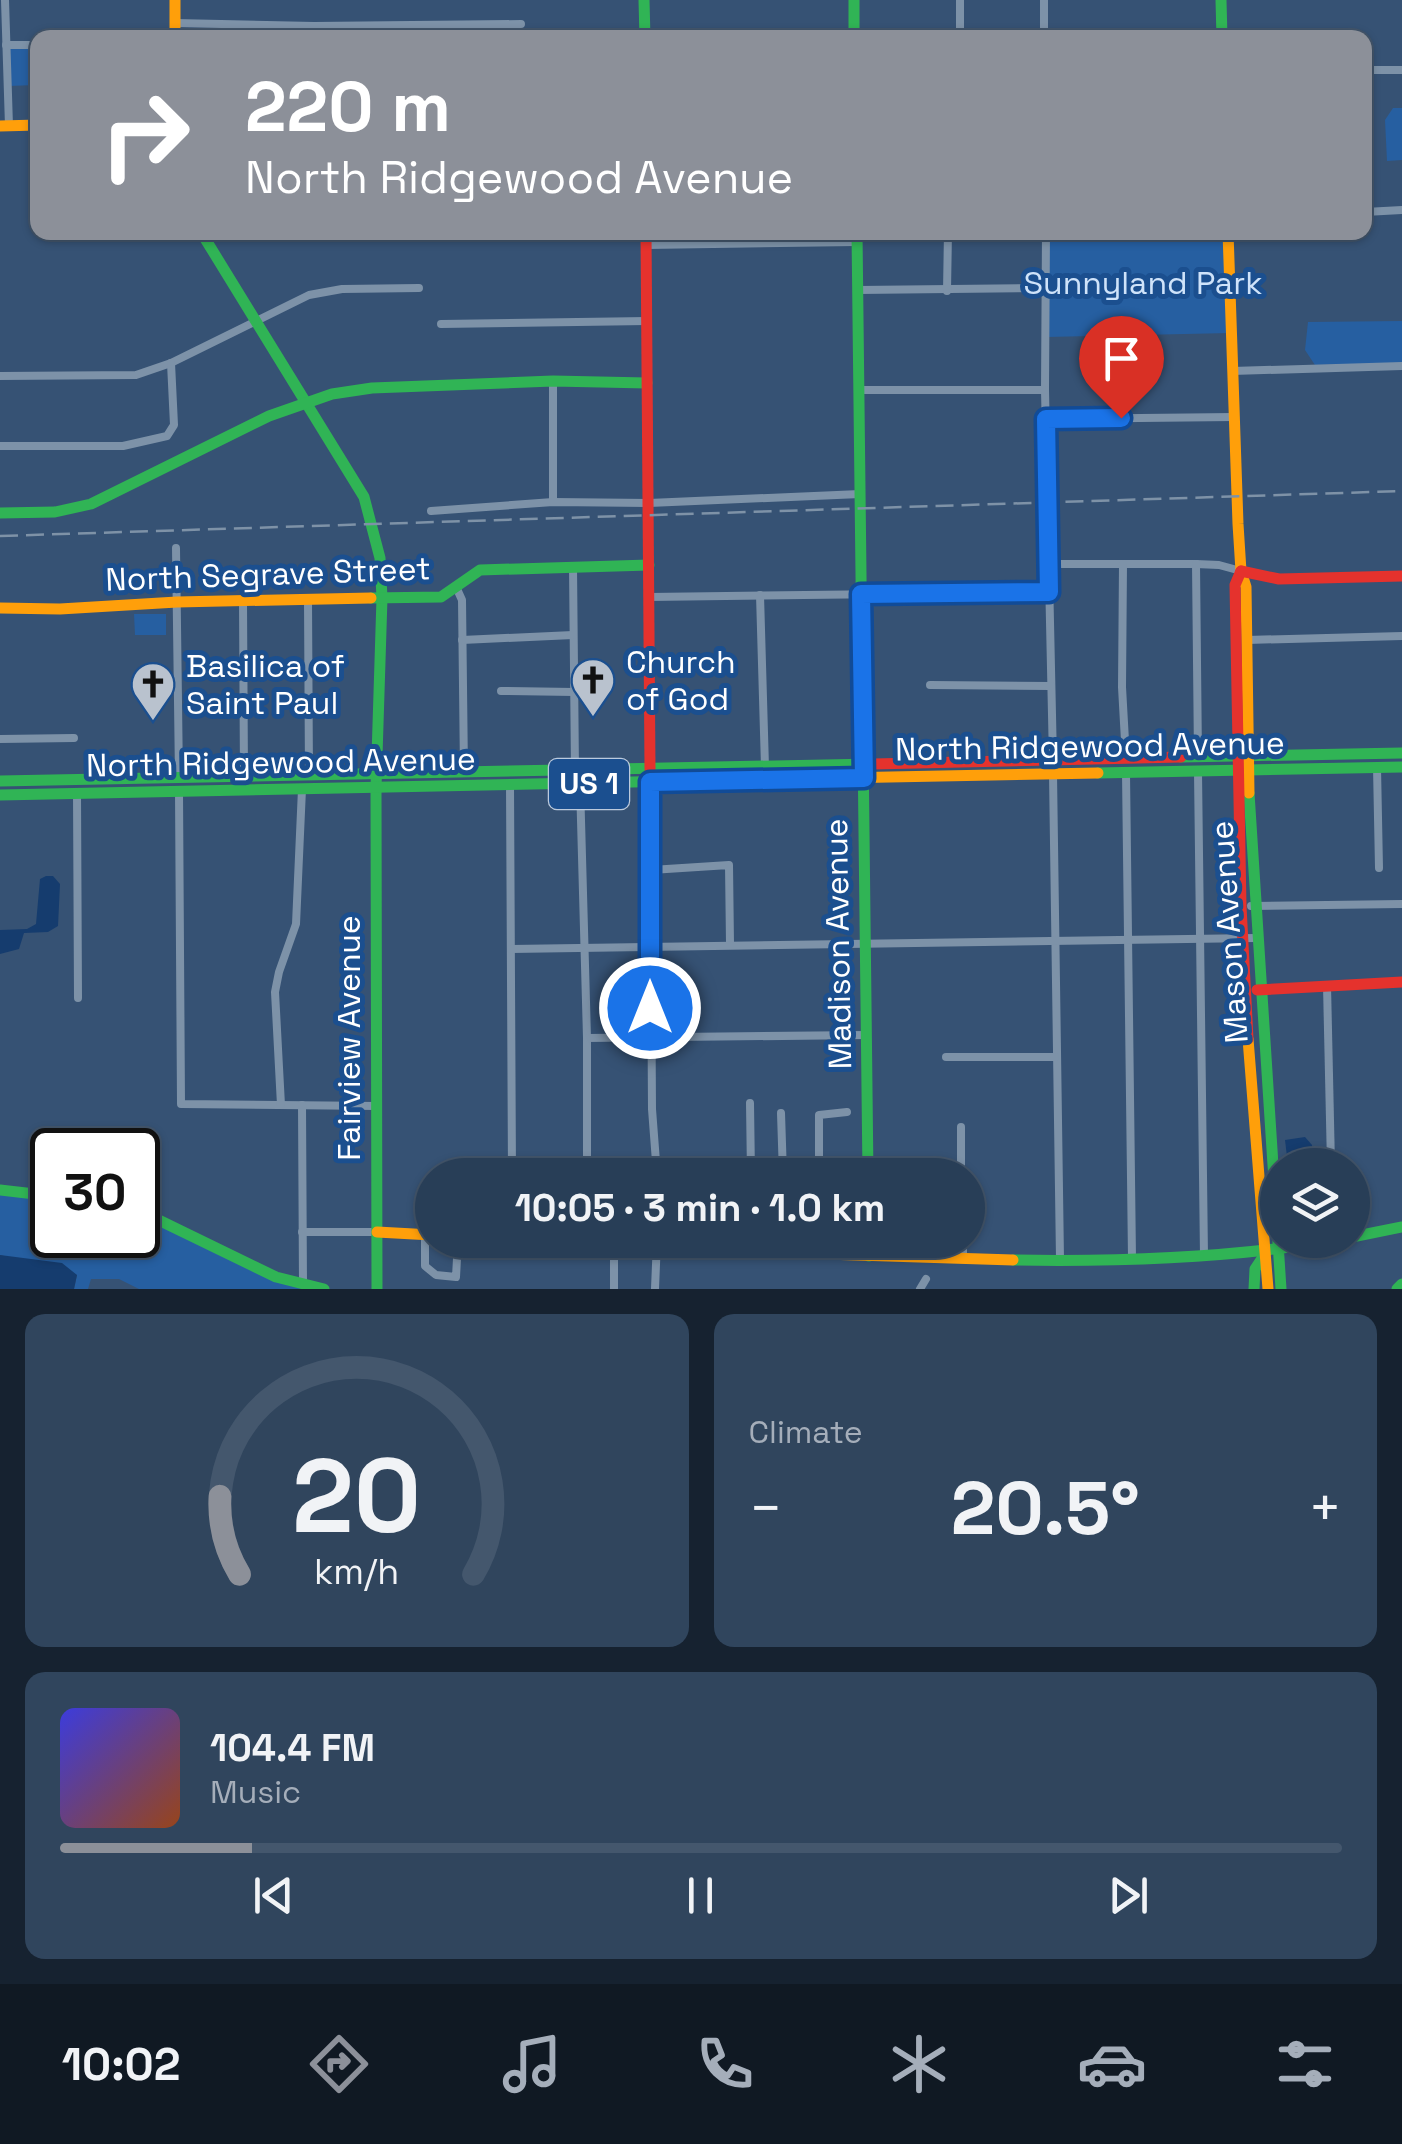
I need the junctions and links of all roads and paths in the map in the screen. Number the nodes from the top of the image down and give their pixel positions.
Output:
1 (6, 0) edge
2 (175, 0) edge
3 (644, 0) edge
4 (854, 0) edge
5 (960, 0) edge
6 (1044, 0) edge
7 (1220, 0) edge
8 (175, 23) junction
9 (521, 24) dead end
10 (314, 26) junction
11 (175, 30) edge
12 (314, 30) edge
13 (645, 30) edge
14 (854, 30) edge
15 (960, 30) edge
16 (1044, 30) edge
17 (1222, 30) edge
18 (30, 44) edge
19 (6, 45) junction
20 (1372, 70) edge
21 (1402, 70) edge
22 (30, 125) edge
23 (5, 126) edge
24 (1402, 210) edge
25 (1372, 212) edge
26 (206, 240) edge
27 (646, 240) edge
28 (857, 240) edge
29 (948, 240) edge
30 (1046, 240) edge
31 (1228, 240) edge
32 (419, 288) dead end
33 (1046, 288) junction
34 (858, 290) junction
35 (947, 291) junction
36 (647, 320) junction
37 (256, 321) junction
38 (441, 324) dead end
39 (171, 362) junction
40 (1402, 366) edge
41 (1232, 371) junction
42 (0, 376) edge
43 (553, 381) junction
44 (647, 383) junction
45 (859, 390) junction
46 (1044, 390) junction
47 (304, 403) junction
48 (1234, 418) junction
49 (1046, 419) junction
50 (0, 446) edge
51 (860, 494) junction
52 (554, 502) junction
53 (648, 503) junction
54 (430, 511) dead end
55 (0, 513) edge
56 (176, 548) dead end
57 (1049, 564) junction
58 (1123, 564) junction
59 (1196, 564) junction
60 (649, 565) junction
61 (573, 566) junction
62 (1241, 572) junction
63 (1402, 576) edge
64 (457, 590) junction
65 (1049, 592) junction
66 (861, 594) junction
67 (760, 596) junction
68 (382, 598) junction
69 (649, 598) junction
70 (308, 600) junction
71 (242, 601) junction
72 (177, 602) junction
73 (0, 608) edge
74 (573, 636) junction
75 (1402, 636) edge
76 (462, 640) junction
77 (1247, 640) junction
78 (930, 685) dead end
79 (1051, 686) junction
80 (500, 691) dead end
81 (574, 692) junction
82 (74, 738) dead end
83 (0, 739) edge
84 (1402, 754) edge
85 (1244, 757) junction
86 (1198, 765) junction
87 (1126, 766) junction
88 (1402, 766) edge
89 (766, 767) junction
90 (1377, 767) junction
91 (1053, 768) junction
92 (464, 772) junction
93 (526, 772) junction
94 (863, 772) junction
95 (1243, 772) junction
96 (379, 774) junction
97 (309, 776) junction
98 (650, 776) junction
99 (244, 777) junction
100 (578, 778) junction
101 (0, 782) edge
102 (179, 785) junction
103 (510, 785) junction
104 (376, 788) junction
105 (302, 789) junction
106 (76, 794) junction
107 (0, 795) edge
108 (1379, 868) dead end
109 (651, 870) junction
110 (1402, 904) edge
111 (1248, 906) junction
112 (1200, 937) junction
113 (1128, 938) junction
114 (1250, 938) junction
115 (1054, 940) junction
116 (730, 944) junction
117 (866, 944) junction
118 (650, 947) junction
119 (582, 948) junction
120 (511, 949) junction
121 (1402, 982) edge
122 (1327, 984) junction
123 (1254, 990) junction
124 (78, 998) dead end
125 (867, 1035) junction
126 (587, 1038) junction
127 (650, 1038) junction
128 (946, 1057) dead end
129 (1056, 1057) junction
130 (750, 1103) dead end
131 (282, 1104) junction
132 (302, 1105) junction
133 (377, 1106) junction
134 (847, 1112) dead end
135 (781, 1113) dead end
136 (961, 1127) dead end
137 (1331, 1148) edge
138 (512, 1158) edge
139 (586, 1158) edge
140 (656, 1158) edge
141 (751, 1158) edge
142 (782, 1158) edge
143 (819, 1158) edge
144 (868, 1158) edge
145 (962, 1158) edge
146 (1260, 1173) edge
147 (0, 1190) edge
148 (30, 1193) edge
149 (160, 1221) edge
150 (1402, 1227) edge
151 (302, 1232) junction
152 (377, 1232) junction
153 (1370, 1233) edge
154 (415, 1234) edge
155 (1260, 1253) edge
156 (1204, 1256) junction
157 (426, 1258) edge
158 (457, 1258) edge
159 (614, 1258) edge
160 (656, 1258) edge
161 (932, 1258) edge
162 (1132, 1258) junction
163 (1266, 1258) edge
164 (1271, 1258) edge
165 (1272, 1258) edge
166 (963, 1259) joint
167 (1060, 1259) junction
168 (276, 1277) junction
169 (926, 1280) dead end
170 (377, 1283) edge
171 (303, 1284) junction
172 (286, 1289) edge
173 (324, 1289) edge
174 (386, 1289) edge
175 (614, 1289) edge
176 (655, 1289) edge
177 (920, 1289) edge
178 (1254, 1289) edge
179 (1268, 1289) edge
180 (1281, 1289) edge

1 - 19 street
2 - 8 main road
3 - 13 main road
4 - 14 main road
5 - 15 street
6 - 16 street
7 - 17 main road
8 - 10 street
8 - 11 main road
9 - 10 street
10 - 12 street
18 - 19 street
19 - 23 street
20 - 21 street
22 - 23 main road
24 - 25 street
26 - 37 main road, Fairview Avenue
27 - 36 main road
28 - 34 main road, Madison Avenue
29 - 35 street
30 - 33 street
31 - 41 main road, Mason Avenue
32 - 37 street
33 - 35 street
33 - 46 street
34 - 35 street
34 - 45 main road, Madison Avenue
36 - 38 street
36 - 44 main road
37 - 39 street
37 - 47 main road, Fairview Avenue
39 - 42 street
39 - 50 street
40 - 41 street
41 - 48 main road, Mason Avenue
43 - 44 main road
43 - 47 main road
43 - 52 street
44 - 53 main road
45 - 46 street
45 - 51 main road, Madison Avenue
46 - 49 street
47 - 55 main road
47 - 68 main road, Fairview Avenue
48 - 49 street
48 - 62 main road, Mason Avenue
49 - 57 street
51 - 53 street
51 - 66 main road, Madison Avenue
52 - 53 street
52 - 54 street
53 - 60 main road
56 - 72 street
57 - 58 street
57 - 65 street
58 - 59 street
58 - 87 street
59 - 62 street
59 - 86 street
60 - 61 main road, North Segrave Street
60 - 69 main road
61 - 64 main road, North Segrave Street
61 - 74 street
62 - 63 main road
62 - 77 main road, Mason Avenue
62 - 85 main road, Mason Avenue
64 - 68 main road, North Segrave Street
64 - 76 street
65 - 66 street
65 - 79 street
66 - 67 street
66 - 94 main road, Madison Avenue
67 - 69 street
67 - 89 street
68 - 70 main road, North Segrave Street
68 - 96 main road, Fairview Avenue
69 - 98 main road
70 - 71 main road, North Segrave Street
70 - 97 street
71 - 72 main road, North Segrave Street
71 - 99 street
72 - 73 main road, North Segrave Street
72 - 102 street
74 - 76 street
74 - 81 street
75 - 77 street
76 - 92 street
77 - 85 main road, Mason Avenue
78 - 79 street
79 - 91 street
80 - 81 street
81 - 100 street
82 - 83 street
84 - 85 main road, North Ridgewood Avenue / US 1
85 - 86 main road, North Ridgewood Avenue / US 1
85 - 95 main road, Mason Avenue
86 - 87 main road, North Ridgewood Avenue / US 1
86 - 95 main road, North Ridgewood Avenue / US 1
86 - 112 street
87 - 91 main road, North Ridgewood Avenue / US 1
87 - 113 street
88 - 90 main road, North Ridgewood Avenue / US 1
89 - 94 main road, North Ridgewood Avenue / US 1
89 - 98 main road, North Ridgewood Avenue / US 1
90 - 95 main road, North Ridgewood Avenue / US 1
90 - 108 street
91 - 94 main road, North Ridgewood Avenue / US 1
91 - 115 street
92 - 93 main road, North Ridgewood Avenue / US 1
92 - 96 main road, North Ridgewood Avenue / US 1
93 - 100 main road, North Ridgewood Avenue / US 1
93 - 103 main road
94 - 98 main road, North Ridgewood Avenue / US 1
94 - 117 main road, Madison Avenue
95 - 111 main road, Mason Avenue
96 - 97 main road, North Ridgewood Avenue / US 1
96 - 104 main road, Fairview Avenue
97 - 99 main road, North Ridgewood Avenue / US 1
98 - 100 main road, North Ridgewood Avenue / US 1
98 - 109 street
99 - 102 main road, North Ridgewood Avenue / US 1
100 - 103 main road, North Ridgewood Avenue / US 1
100 - 119 street
101 - 102 main road, North Ridgewood Avenue / US 1
102 - 105 main road, North Ridgewood Avenue / US 1
102 - 106 main road, North Ridgewood Avenue / US 1
102 - 131 street
103 - 104 main road, North Ridgewood Avenue / US 1
103 - 120 street
104 - 105 main road, North Ridgewood Avenue / US 1
104 - 133 main road, Fairview Avenue
105 - 131 street
106 - 107 main road, North Ridgewood Avenue / US 1
106 - 124 street
109 - 116 street
109 - 118 street
110 - 111 street
111 - 114 main road, Mason Avenue
112 - 113 street
112 - 114 street
112 - 156 street
113 - 115 street
113 - 162 street
114 - 123 main road, Mason Avenue
115 - 117 street
115 - 129 street
116 - 117 street
116 - 118 street
117 - 125 main road, Madison Avenue
118 - 119 street
118 - 127 street
119 - 120 street
119 - 126 street
120 - 138 street
121 - 122 main road
122 - 123 main road
122 - 137 street
123 - 146 main road, Mason Avenue
125 - 127 street
125 - 144 main road, Madison Avenue
126 - 127 street
126 - 139 street
127 - 140 street
128 - 129 street
129 - 167 street
130 - 141 street
131 - 132 street
132 - 133 street
132 - 151 street
133 - 152 main road, Fairview Avenue
134 - 143 street
135 - 142 street
136 - 145 street
147 - 148 main road
149 - 168 main road
150 - 153 main road
151 - 152 street
151 - 171 street
152 - 154 main road
152 - 170 main road, Fairview Avenue
155 - 156 main road
156 - 162 main road
157 - 158 street
159 - 175 street
160 - 176 street
161 - 166 main road
162 - 167 main road
163 - 178 main road
164 - 179 main road
165 - 180 main road, Mason Avenue
166 - 167 main road
168 - 171 main road
168 - 172 main road
169 - 177 street
170 - 174 main road
171 - 173 main road

